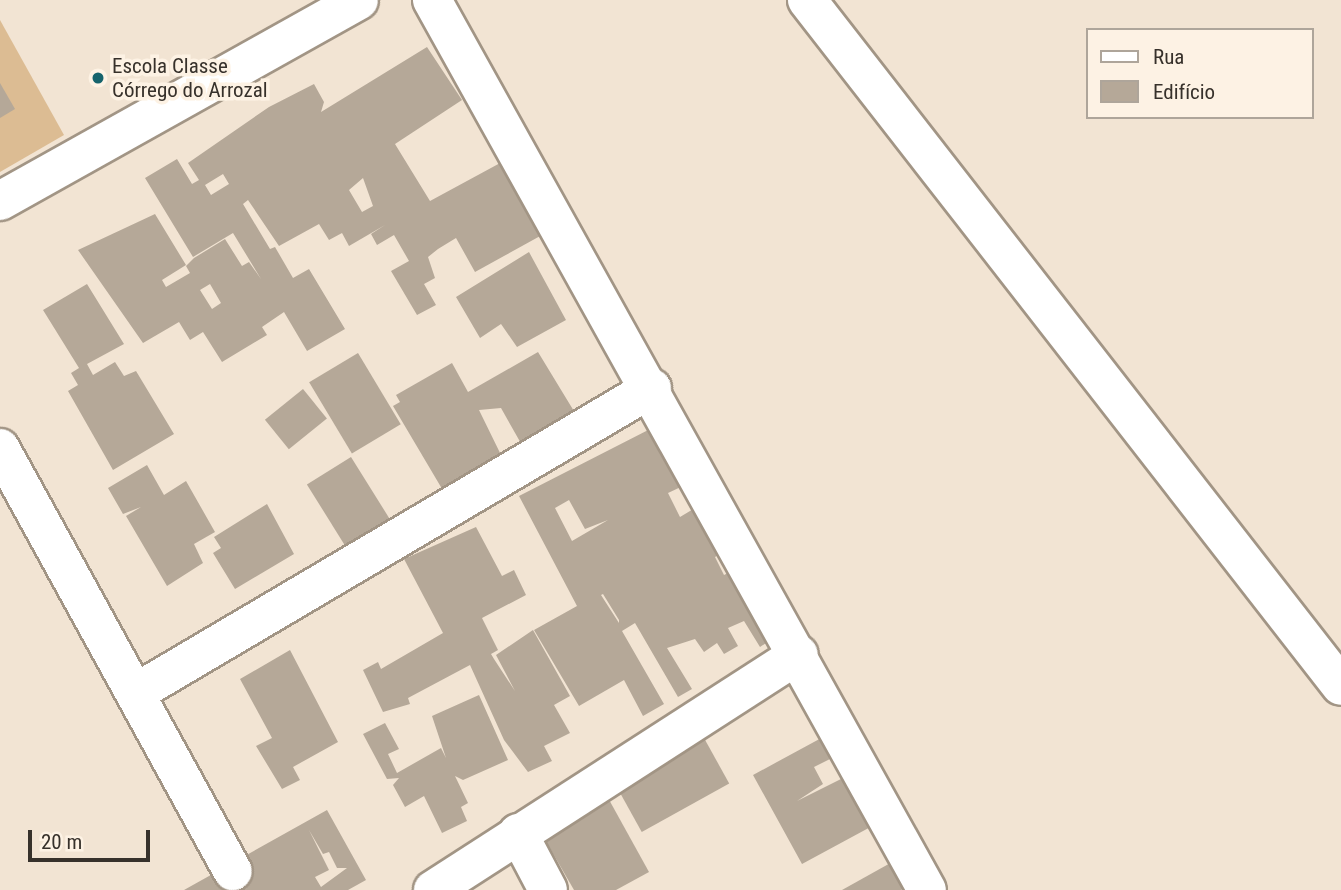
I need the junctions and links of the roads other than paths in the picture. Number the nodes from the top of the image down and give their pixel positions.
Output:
1 (359, 0) edge
2 (432, 0) edge
3 (807, 0) edge
4 (0, 201) edge
5 (652, 388) junction
6 (0, 448) edge
7 (799, 653) junction
8 (1341, 686) edge
9 (136, 692) junction
10 (518, 833) junction
11 (233, 872) dead end
12 (433, 890) edge
13 (548, 890) edge
14 (927, 890) edge

1 - 4 street
2 - 5 street
3 - 8 street
5 - 7 street
5 - 9 street
6 - 9 street
7 - 10 street
7 - 14 street
9 - 11 street
10 - 12 street
10 - 13 street

